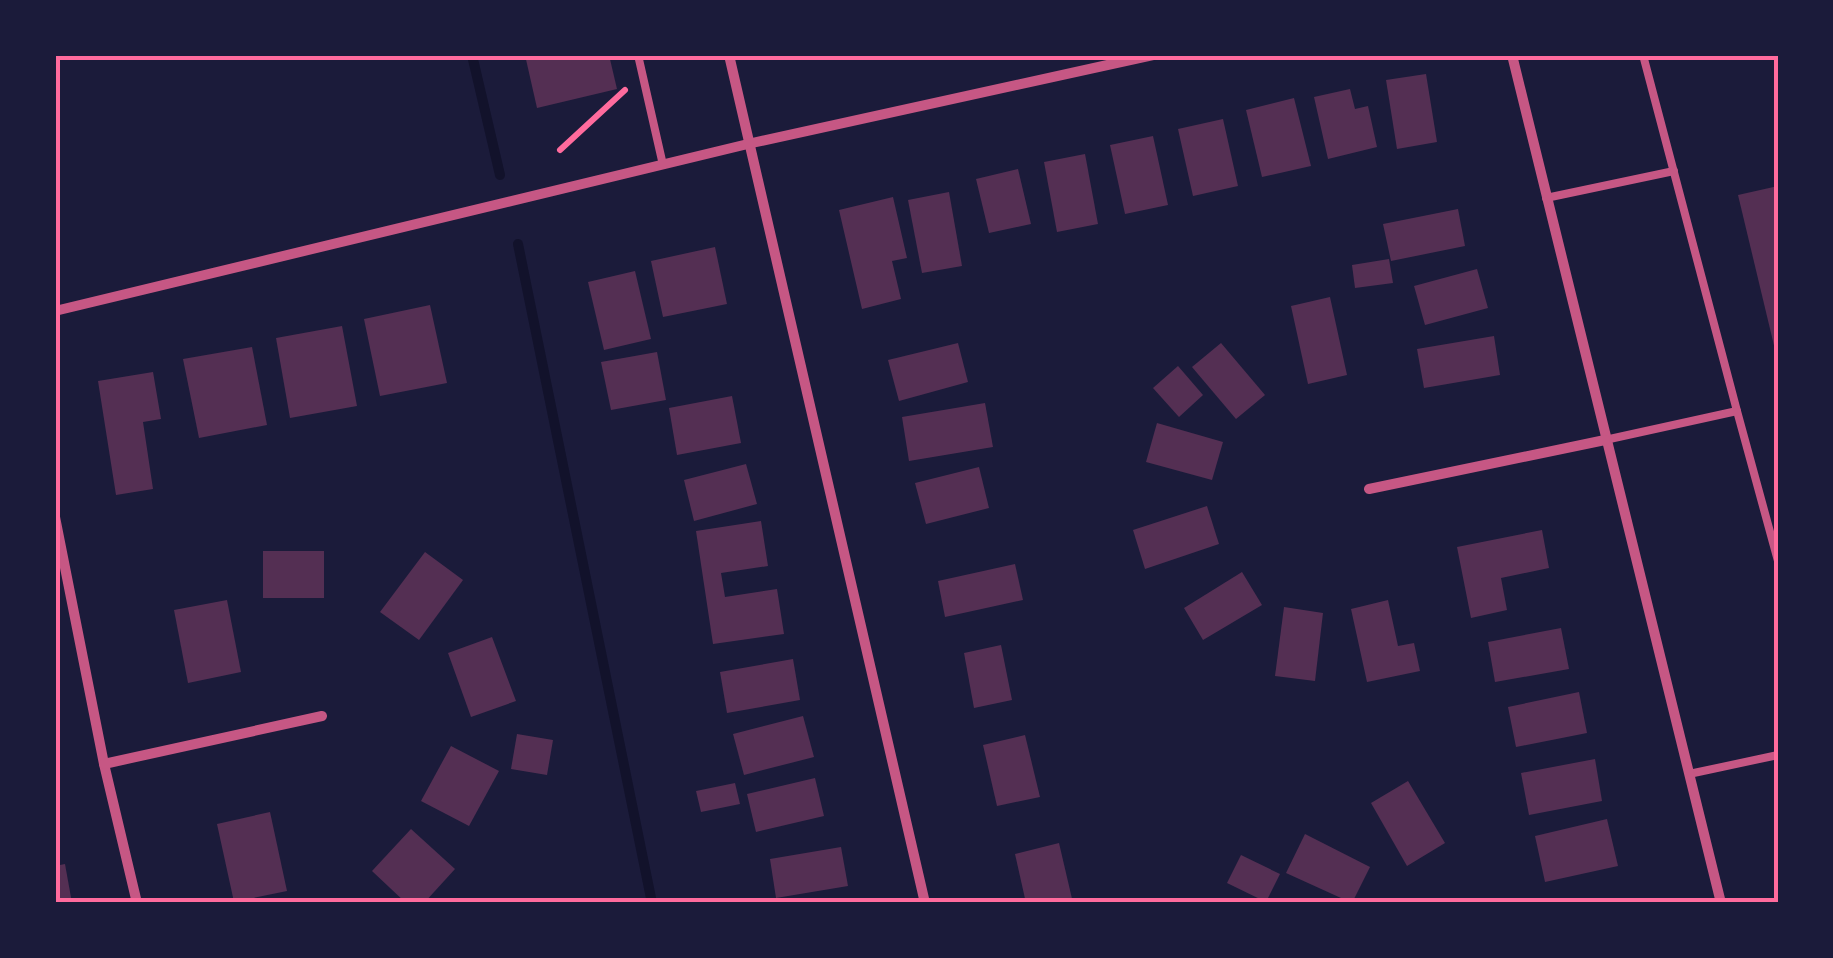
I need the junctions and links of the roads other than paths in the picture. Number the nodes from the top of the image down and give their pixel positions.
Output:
1 (638, 55) edge
2 (729, 55) edge
3 (1153, 55) edge
4 (1512, 55) edge
5 (1643, 55) edge
6 (752, 144) junction
7 (663, 165) junction
8 (1674, 170) junction
9 (1546, 198) junction
10 (55, 311) edge
11 (1737, 411) junction
12 (1604, 440) junction
13 (1369, 489) dead end
14 (55, 517) edge
15 (1778, 561) edge
16 (322, 716) dead end
17 (1778, 756) edge
18 (104, 764) junction
19 (1688, 774) junction
20 (137, 903) edge
21 (925, 903) edge
22 (1721, 903) edge

1 - 7 lane
2 - 6 street
3 - 6 street
4 - 9 street
5 - 8 lane
6 - 7 street
6 - 21 street
7 - 10 street
8 - 9 lane
8 - 11 lane
9 - 12 street
11 - 12 lane
11 - 15 lane
12 - 13 street
12 - 19 street
14 - 18 street
16 - 18 street
17 - 19 lane
18 - 20 street
19 - 22 street

